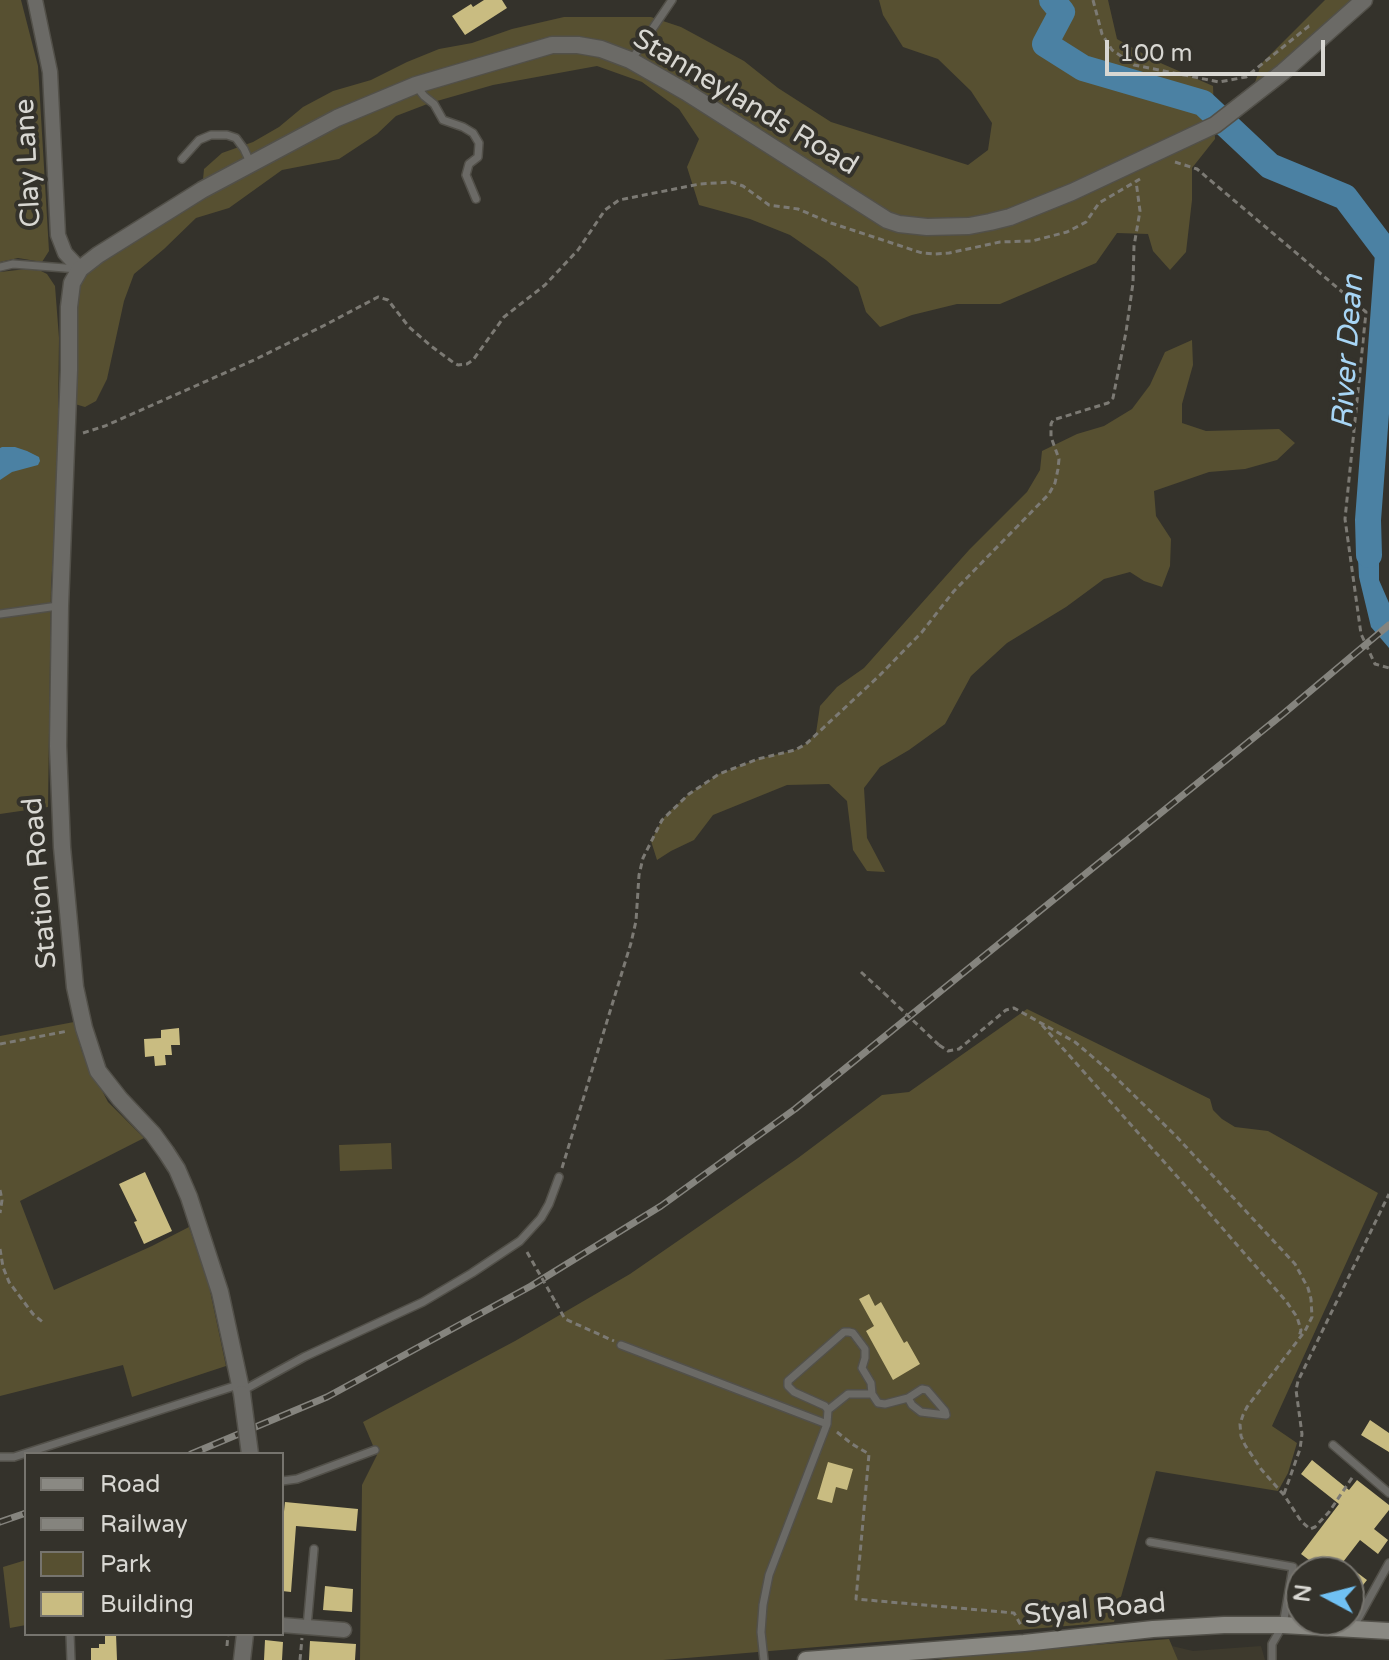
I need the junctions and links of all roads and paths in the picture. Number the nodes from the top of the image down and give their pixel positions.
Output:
1 (35, 0) edge
2 (672, 0) edge
3 (1093, 0) edge
4 (1364, 0) edge
5 (1317, 43) junction
6 (630, 60) junction
7 (416, 85) junction
8 (182, 159) dead end
9 (1175, 162) dead end
10 (251, 164) junction
11 (1136, 181) dead end
12 (476, 199) dead end
13 (813, 215) dead end
14 (0, 267) edge
15 (80, 269) junction
16 (67, 436) junction
17 (60, 606) junction
18 (0, 614) edge
19 (1389, 668) edge
20 (861, 972) dead end
21 (1037, 1021) junction
22 (84, 1028) junction
23 (0, 1044) edge
24 (559, 1177) joint
25 (0, 1190) edge
26 (1389, 1194) edge
27 (0, 1213) edge
28 (0, 1249) edge
29 (527, 1252) dead end
30 (45, 1324) dead end
31 (1298, 1341) junction
32 (621, 1345) joint
33 (241, 1390) junction
34 (872, 1394) junction
35 (908, 1398) junction
36 (828, 1410) junction
37 (827, 1424) junction
38 (1333, 1445) dead end
39 (375, 1450) dead end
40 (30, 1452) edge
41 (250, 1452) edge
42 (24, 1454) edge
43 (0, 1457) edge
44 (1359, 1468) junction
45 (284, 1481) edge
46 (1389, 1493) edge
47 (1284, 1495) junction
48 (1150, 1542) dead end
49 (314, 1549) dead end
50 (1389, 1563) edge
51 (1365, 1606) edge
52 (284, 1625) edge
53 (1283, 1625) junction
54 (305, 1627) junction
55 (1365, 1629) edge
56 (344, 1630) dead end
57 (1389, 1631) edge
58 (70, 1636) edge
59 (228, 1636) edge
60 (245, 1636) edge
61 (1024, 1643) junction
62 (226, 1651) dead end
63 (852, 1659) edge
64 (71, 1660) edge
65 (242, 1660) edge
66 (300, 1660) edge
67 (764, 1660) edge
68 (806, 1660) edge
69 (1272, 1660) edge

1 - 15 street, Clay Lane
2 - 6 lane
3 - 5 path
4 - 5 street, Stanneylands Road
5 - 6 street, Stanneylands Road
6 - 7 street, Stanneylands Road
7 - 10 street, Stanneylands Road
7 - 12 lane
8 - 10 lane
9 - 19 path
10 - 15 street, Stanneylands Road
11 - 24 path
13 - 16 path
14 - 15 lane
15 - 16 street, Station Road
16 - 17 street, Station Road
17 - 18 lane
17 - 22 street, Station Road
20 - 21 path, bridge
21 - 31 path
21 - 31 path
22 - 23 path
22 - 33 street, Station Road
24 - 33 lane
25 - 27 path
26 - 47 path
28 - 30 path
29 - 32 path, bridge
31 - 47 path
32 - 37 lane
33 - 40 lane
33 - 41 street, Station Road, bridge
34 - 35 lane
34 - 36 lane
34 - 36 lane
35 - 35 lane
36 - 37 lane
37 - 61 path
37 - 67 lane
38 - 44 lane
39 - 45 lane
42 - 43 lane
44 - 46 lane
44 - 47 path
48 - 53 lane
49 - 54 lane
50 - 51 lane
52 - 54 street
53 - 61 main road, Styal Road
53 - 69 lane
54 - 56 street
54 - 66 path
55 - 57 main road, Styal Road
58 - 64 lane
59 - 62 path
60 - 65 street
61 - 63 main road, Styal Road
63 - 68 main road, Styal Road

